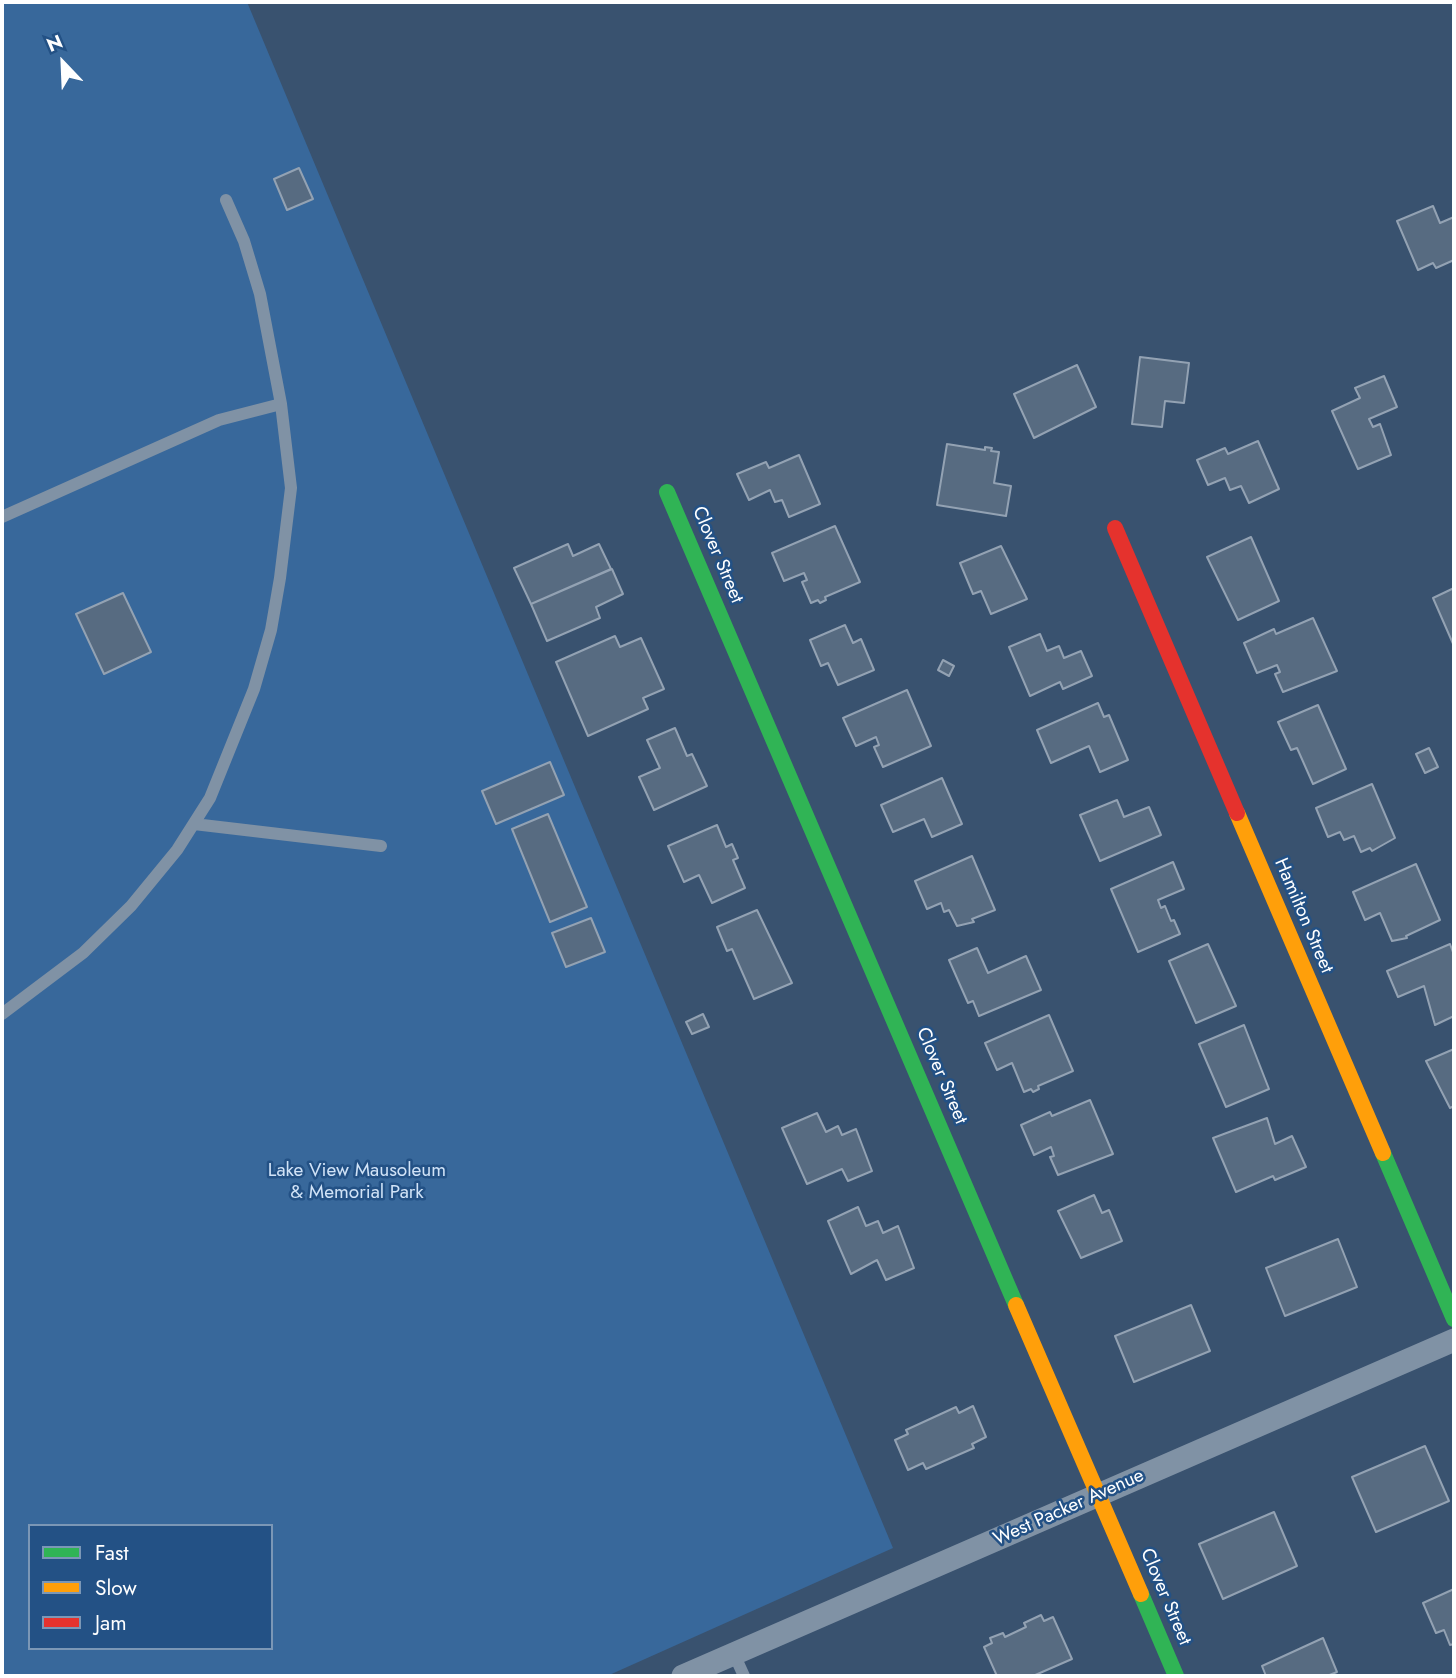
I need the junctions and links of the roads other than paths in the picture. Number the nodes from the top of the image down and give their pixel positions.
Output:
1 (226, 200) dead end
2 (281, 404) junction
3 (667, 492) dead end
4 (2, 517) edge
5 (1115, 528) dead end
6 (194, 824) junction
7 (381, 846) dead end
8 (2, 1014) edge
9 (1454, 1319) edge
10 (1454, 1340) edge
11 (1100, 1495) junction
12 (734, 1654) junction
13 (683, 1676) edge
14 (744, 1676) edge
15 (1176, 1676) edge

1 - 2 lane
2 - 4 lane
2 - 6 lane
3 - 11 street, Clover Street
5 - 9 street, Hamilton Street
6 - 7 lane
6 - 8 lane
10 - 11 street, West Packer Avenue
11 - 12 street, West Packer Avenue
11 - 15 street, Clover Street
12 - 13 street, West Packer Avenue
12 - 14 lane

